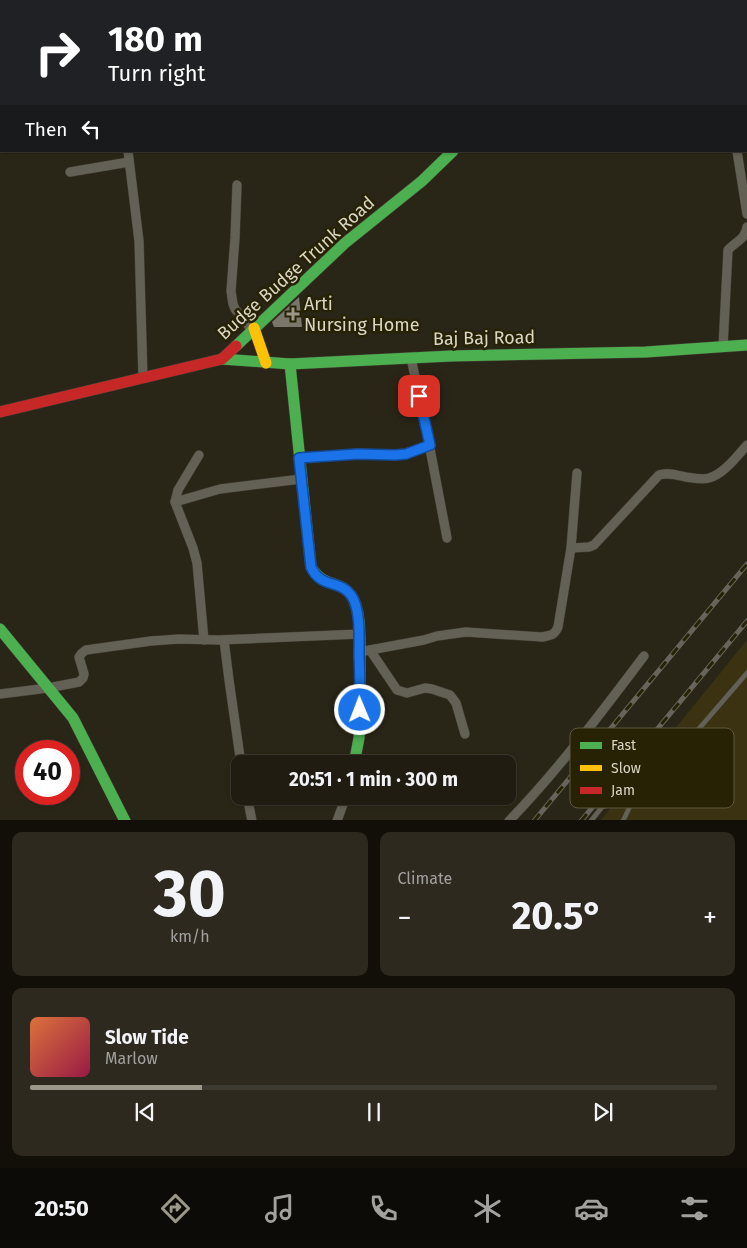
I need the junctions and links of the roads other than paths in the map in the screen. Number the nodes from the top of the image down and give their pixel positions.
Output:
1 (128, 152) edge
2 (453, 152) edge
3 (737, 152) edge
4 (129, 162) junction
5 (70, 172) dead end
6 (236, 185) dead end
7 (747, 214) edge
8 (747, 227) edge
9 (253, 329) junction
10 (747, 345) edge
11 (723, 347) junction
12 (411, 358) junction
13 (222, 359) junction
14 (266, 363) junction
15 (290, 364) junction
16 (143, 378) junction
17 (0, 412) edge
18 (430, 445) junction
19 (747, 445) edge
20 (199, 455) dead end
21 (299, 458) junction
22 (577, 473) dead end
23 (301, 479) junction
24 (175, 502) junction
25 (447, 538) dead end
26 (571, 548) junction
27 (0, 629) edge
28 (360, 634) junction
29 (204, 640) junction
30 (224, 640) junction
31 (365, 651) junction
32 (644, 656) dead end
33 (747, 673) edge
34 (48, 688) junction
35 (0, 694) edge
36 (589, 728) edge
37 (700, 728) edge
38 (465, 734) dead end
39 (570, 752) edge
40 (240, 755) edge
41 (356, 755) edge
42 (249, 805) edge
43 (343, 805) edge
44 (601, 808) edge
45 (629, 808) edge
46 (125, 820) edge
47 (252, 820) edge
48 (337, 820) edge
49 (509, 820) edge
50 (591, 820) edge
51 (623, 820) edge

1 - 4 street
2 - 9 main road, Budge Budge Trunk Road
3 - 7 street
4 - 5 street
4 - 16 street
6 - 9 street
8 - 11 street
9 - 13 main road, Budge Budge Trunk Road
9 - 14 main road
10 - 11 main road, Baj Baj Road
11 - 12 main road, Baj Baj Road
12 - 15 main road, Baj Baj Road
12 - 18 street
13 - 14 main road, Baj Baj Road
13 - 16 main road, Budge Budge Trunk Road
14 - 15 main road, Baj Baj Road
15 - 21 main road
16 - 17 main road, Budge Budge Trunk Road
18 - 21 street
18 - 25 street
19 - 26 street
20 - 24 street
21 - 23 main road
22 - 26 street
23 - 24 street
23 - 28 main road
24 - 29 street
26 - 31 street
27 - 34 main road
28 - 30 street
28 - 31 main road
29 - 30 street
29 - 34 street
30 - 40 street
31 - 38 street
31 - 41 main road
32 - 36 street
33 - 37 lane
34 - 35 street
34 - 46 main road
39 - 49 street
42 - 47 street
43 - 48 street
44 - 50 lane
45 - 51 lane

